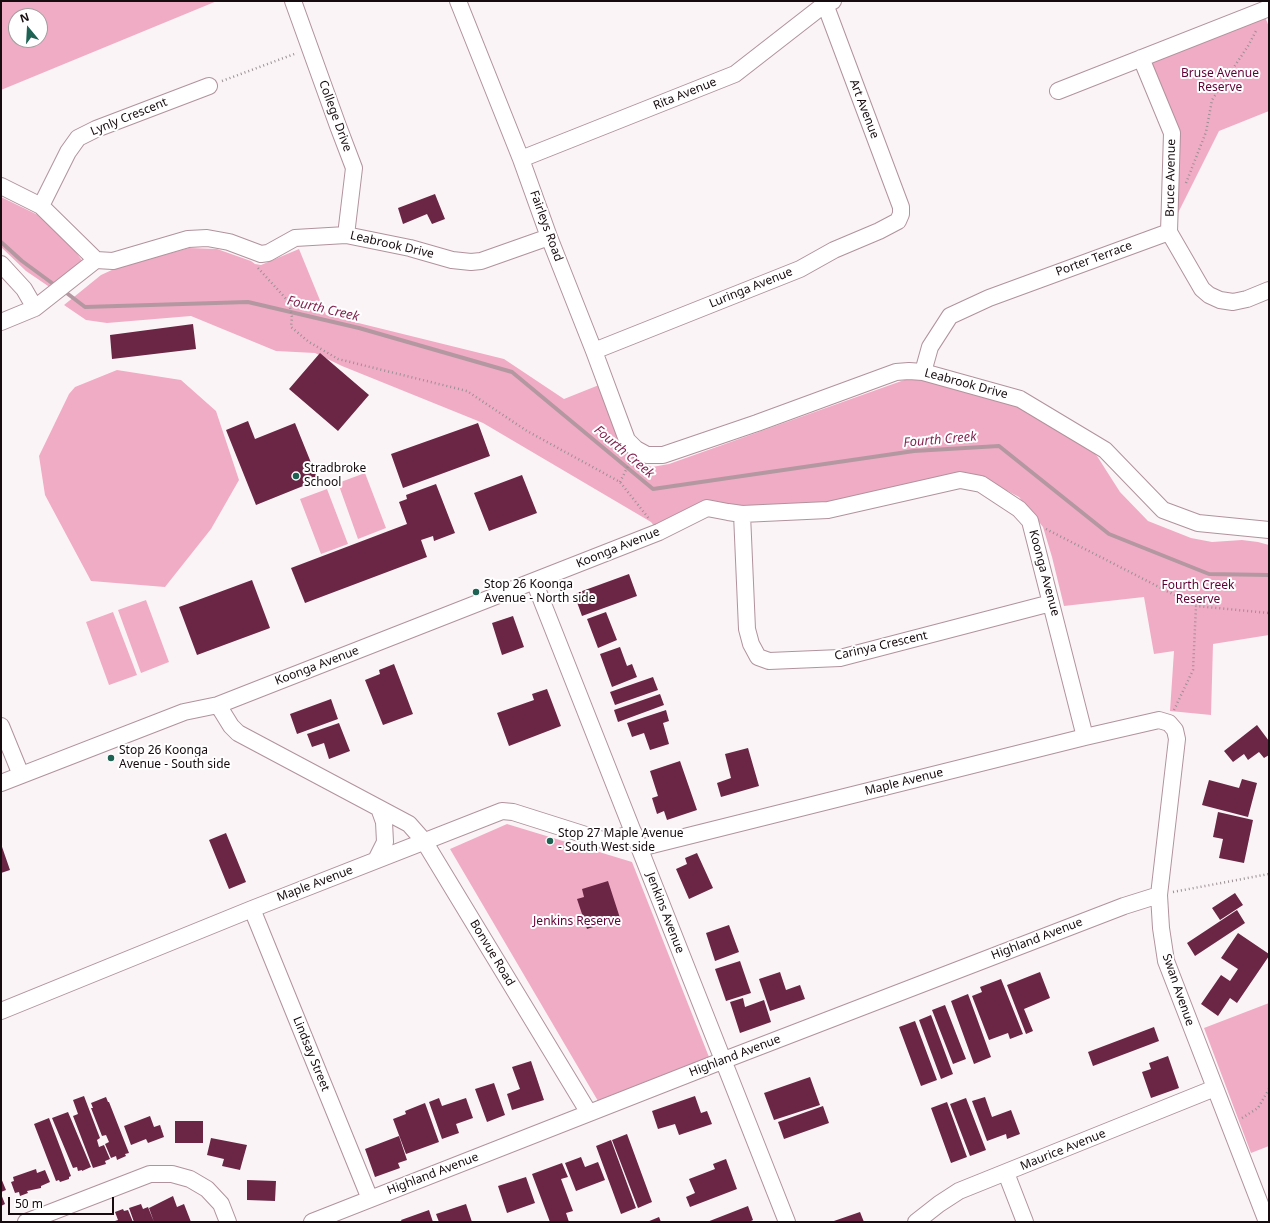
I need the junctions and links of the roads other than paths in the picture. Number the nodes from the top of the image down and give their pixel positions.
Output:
1 (293, 1) edge
2 (458, 1) edge
3 (829, 3) edge
4 (1268, 10) edge
5 (1141, 58) junction
6 (209, 86) road end
7 (1058, 91) dead end
8 (521, 159) junction
9 (1, 186) edge
10 (41, 206) junction
11 (901, 214) joint
12 (1169, 232) junction
13 (346, 235) junction
14 (549, 237) junction
15 (96, 260) junction
16 (1, 264) edge
17 (1269, 290) edge
18 (35, 308) junction
19 (1, 322) edge
20 (594, 351) junction
21 (923, 372) junction
22 (636, 449) joint
23 (742, 514) junction
24 (1269, 530) edge
25 (534, 581) junction
26 (1051, 603) junction
27 (218, 705) junction
28 (1169, 723) joint
29 (1, 726) edge
30 (1085, 737) junction
31 (21, 775) junction
32 (1, 783) edge
33 (379, 808) junction
34 (634, 833) junction
35 (424, 841) junction
36 (640, 848) junction
37 (376, 860) junction
38 (1159, 895) junction
39 (252, 909) junction
40 (1, 1011) edge
41 (723, 1060) junction
42 (1215, 1088) junction
43 (589, 1113) junction
44 (1006, 1173) junction
45 (370, 1199) junction
46 (26, 1222) edge
47 (228, 1222) edge
48 (312, 1222) edge
49 (787, 1222) edge
50 (916, 1222) edge
51 (1025, 1222) edge
52 (1267, 1222) edge

1 - 13 street, College Drive
2 - 8 street, Fairleys Road
3 - 8 street, Rita Avenue
3 - 11 street, Art Avenue
4 - 5 street
5 - 7 street
5 - 12 street, Bruce Avenue
6 - 10 street, Lynly Crescent
8 - 14 street, Fairleys Road
9 - 10 street
10 - 15 street
11 - 20 street, Luringa Avenue
12 - 17 street
12 - 21 street, Porter Terrace
13 - 14 street, Leabrook Drive
13 - 15 street, Leabrook Drive
14 - 20 street, Fairleys Road
15 - 18 street
16 - 18 street
18 - 19 street
20 - 22 street, Fairleys Road
21 - 22 street, Leabrook Drive
21 - 24 street, Leabrook Drive
23 - 25 street, Koonga Avenue
23 - 26 street, Koonga Avenue
23 - 26 street, Carinya Crescent
25 - 27 street, Koonga Avenue
25 - 34 street, Jenkins Avenue
26 - 30 street, Koonga Avenue
27 - 31 street, Koonga Avenue
27 - 33 street, Bonvue Road
28 - 30 street, Maple Avenue
28 - 38 street, Swan Avenue
29 - 31 street
30 - 36 street, Maple Avenue
31 - 32 street, Koonga Avenue
33 - 35 street, Bonvue Road
33 - 37 street
34 - 35 street, Maple Avenue
34 - 36 street, Jenkins Avenue
35 - 37 street, Maple Avenue
35 - 43 street, Bonvue Road
36 - 41 street, Jenkins Avenue
37 - 39 street, Maple Avenue
38 - 41 street, Highland Avenue
38 - 42 street, Swan Avenue
39 - 40 street, Maple Avenue
39 - 45 street, Lindsay Street
41 - 43 street, Highland Avenue
41 - 49 street, Jenkins Avenue
42 - 44 street, Maurice Avenue
42 - 52 street, Swan Avenue
43 - 45 street, Highland Avenue
44 - 50 street, Maurice Avenue
44 - 51 street
45 - 48 street, Highland Avenue
46 - 47 street

